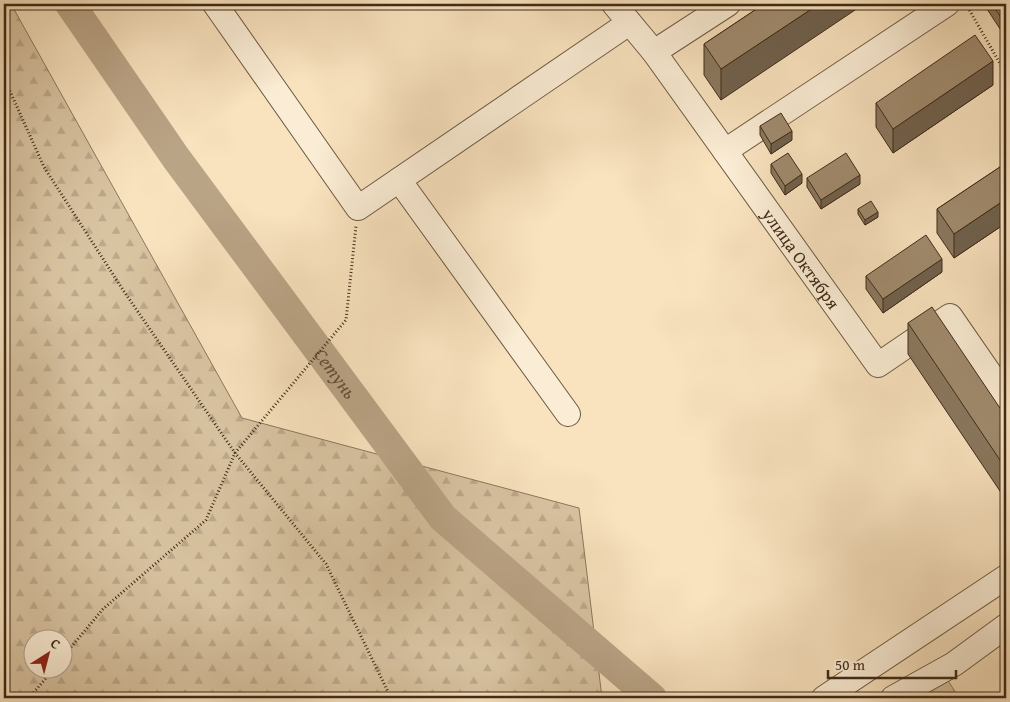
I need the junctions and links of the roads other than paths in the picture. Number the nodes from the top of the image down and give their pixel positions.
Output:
1 (215, 4) edge
2 (614, 4) edge
3 (728, 4) edge
4 (947, 4) edge
5 (629, 23) junction
6 (654, 52) junction
7 (725, 151) junction
8 (399, 180) junction
9 (1006, 397) edge
10 (568, 414) dead end
11 (1006, 577) edge
12 (1006, 626) edge
13 (824, 698) edge
14 (893, 698) edge

1 - 8 street
2 - 5 street, улица Октября
3 - 6 street
4 - 7 street
5 - 6 street, улица Октября
5 - 8 street
6 - 7 street, улица Октября
7 - 9 street, улица Октября
8 - 10 street
11 - 13 street
12 - 14 street

